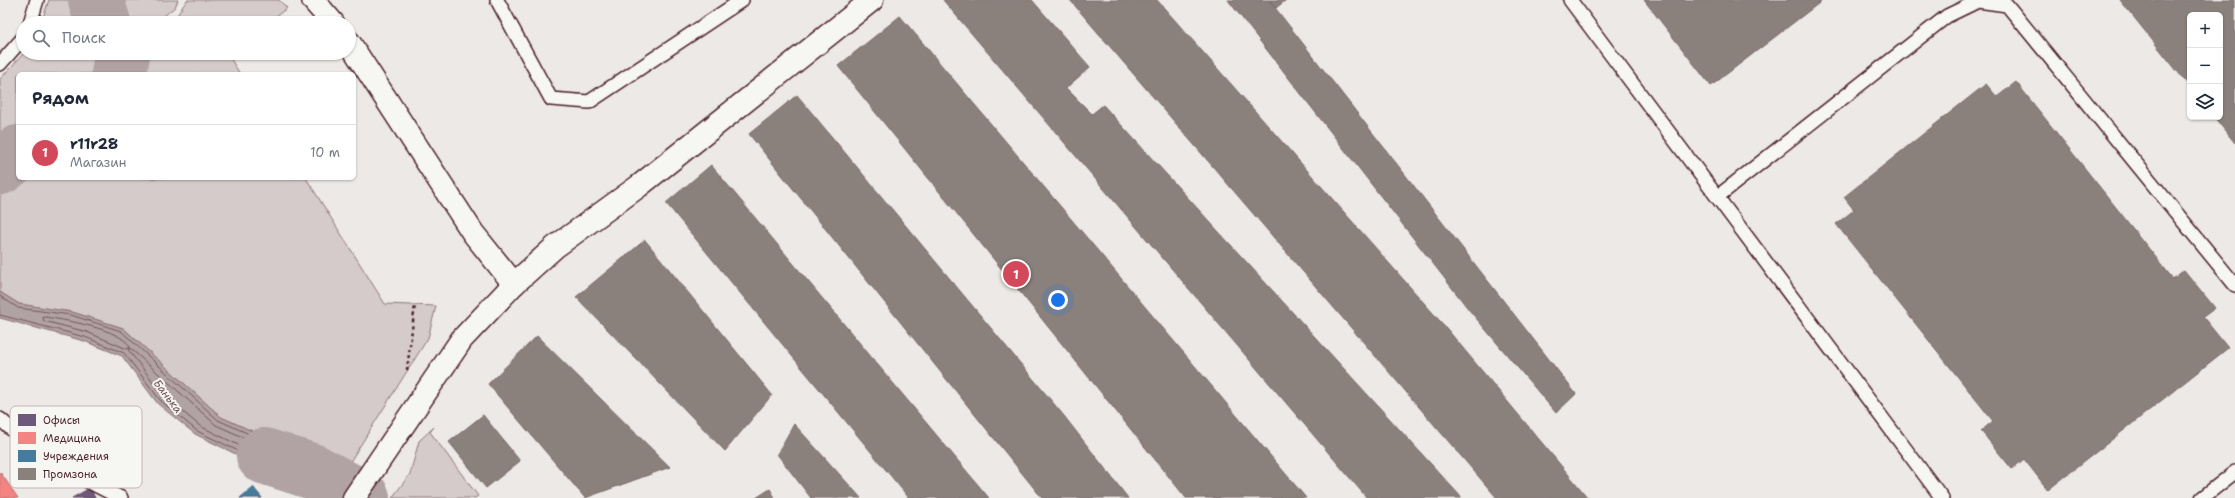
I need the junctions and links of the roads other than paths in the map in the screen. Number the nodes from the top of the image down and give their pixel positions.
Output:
1 (37, 0) edge
2 (313, 0) edge
3 (497, 0) edge
4 (742, 0) edge
5 (872, 0) edge
6 (1570, 0) edge
7 (32, 16) edge
8 (327, 16) edge
9 (16, 46) edge
10 (356, 53) edge
11 (0, 64) edge
12 (1717, 197) junction
13 (514, 284) junction
14 (2235, 285) edge
15 (0, 419) edge
16 (10, 428) edge
17 (2235, 472) edge
18 (101, 488) edge
19 (121, 498) edge
20 (354, 498) edge
21 (1942, 498) edge
22 (2202, 498) edge

1 - 7 lane
2 - 8 main road
3 - 4 lane
5 - 13 main road
6 - 12 lane
9 - 11 lane
10 - 13 main road
12 - 14 lane
12 - 21 lane
13 - 20 main road
15 - 16 lane
17 - 22 lane
18 - 19 lane

